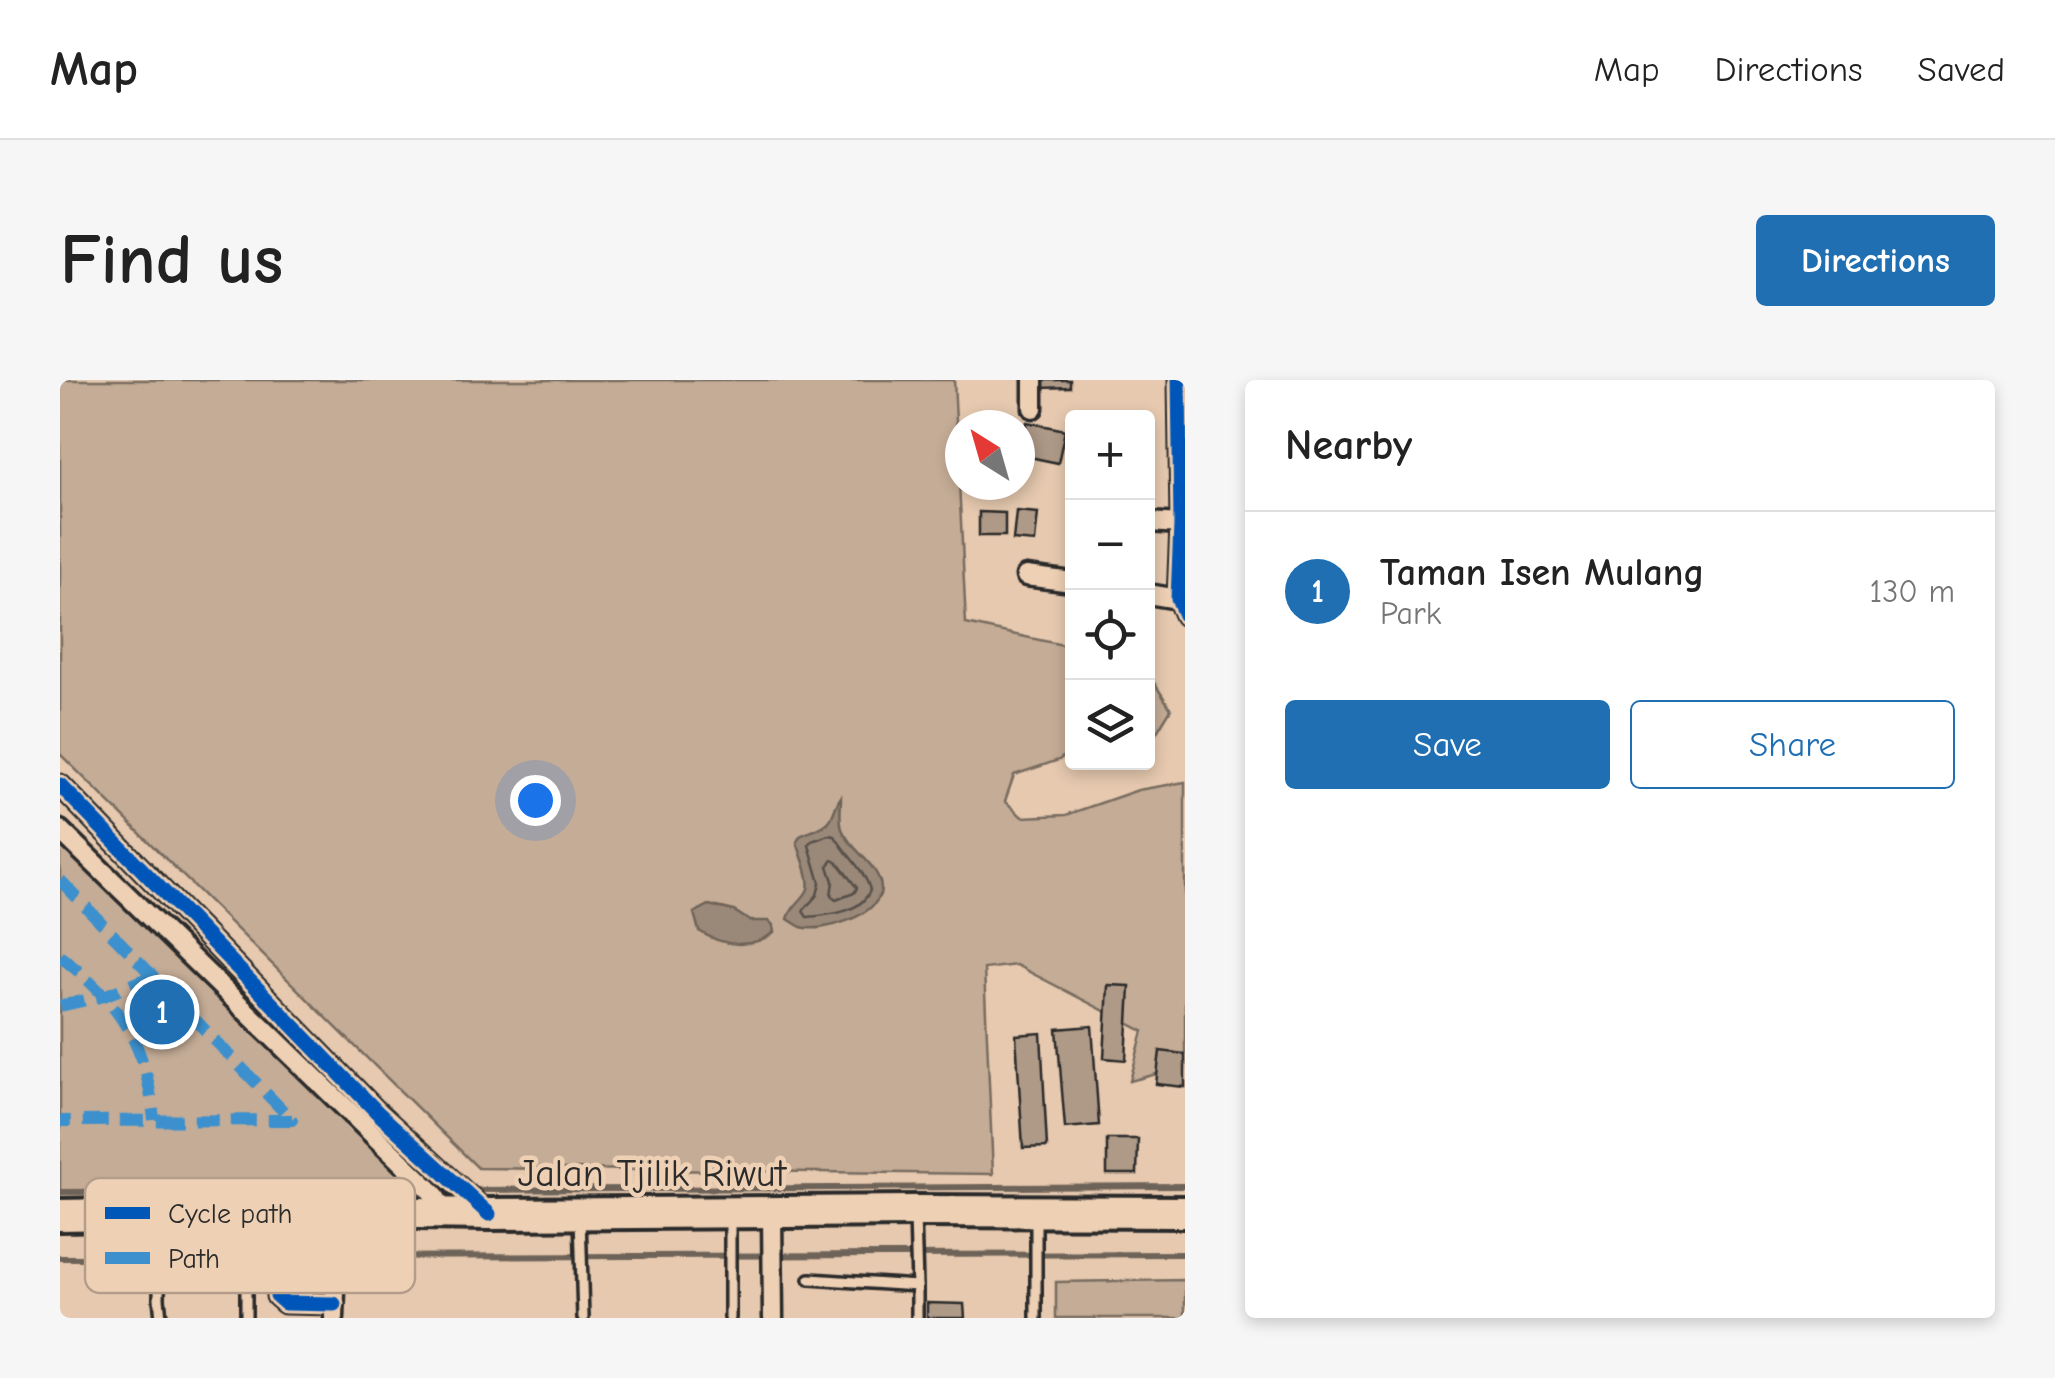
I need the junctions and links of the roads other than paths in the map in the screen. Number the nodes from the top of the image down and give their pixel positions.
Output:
1 (1032, 380) edge
2 (1179, 380) edge
3 (1033, 408) dead end
4 (1155, 522) edge
5 (1181, 524) junction
6 (1026, 576) dead end
7 (1065, 581) edge
8 (1155, 597) edge
9 (1182, 607) edge
10 (60, 785) edge
11 (60, 830) edge
12 (915, 1211) junction
13 (1185, 1212) edge
14 (415, 1213) edge
15 (730, 1213) junction
16 (772, 1213) junction
17 (1036, 1213) junction
18 (438, 1214) junction
19 (488, 1214) junction
20 (580, 1214) junction
21 (60, 1215) edge
22 (85, 1215) edge
23 (810, 1280) dead end
24 (917, 1286) junction
25 (159, 1293) edge
26 (249, 1293) edge
27 (276, 1293) edge
28 (334, 1311) edge
29 (161, 1318) edge
30 (246, 1318) edge
31 (583, 1318) edge
32 (730, 1318) edge
33 (773, 1318) edge
34 (917, 1318) edge
35 (1036, 1318) edge

1 - 3 street
2 - 5 street
4 - 5 street
5 - 9 street
6 - 7 street
8 - 9 street
10 - 19 street
11 - 18 street
12 - 16 highway, Jalan Tjilik Riwut
12 - 17 highway, Jalan Tjilik Riwut
12 - 24 lane
13 - 17 highway, Jalan Tjilik Riwut
14 - 18 highway, Jalan Tjilik Riwut
15 - 16 highway, Jalan Tjilik Riwut
15 - 20 highway, Jalan Tjilik Riwut
15 - 32 lane
16 - 33 street
17 - 35 lane
18 - 19 highway, Jalan Tjilik Riwut
19 - 20 highway, Jalan Tjilik Riwut
20 - 31 lane
21 - 22 highway, Jalan Tjilik Riwut
23 - 24 lane
24 - 34 lane
25 - 29 lane
26 - 30 lane
27 - 28 street

